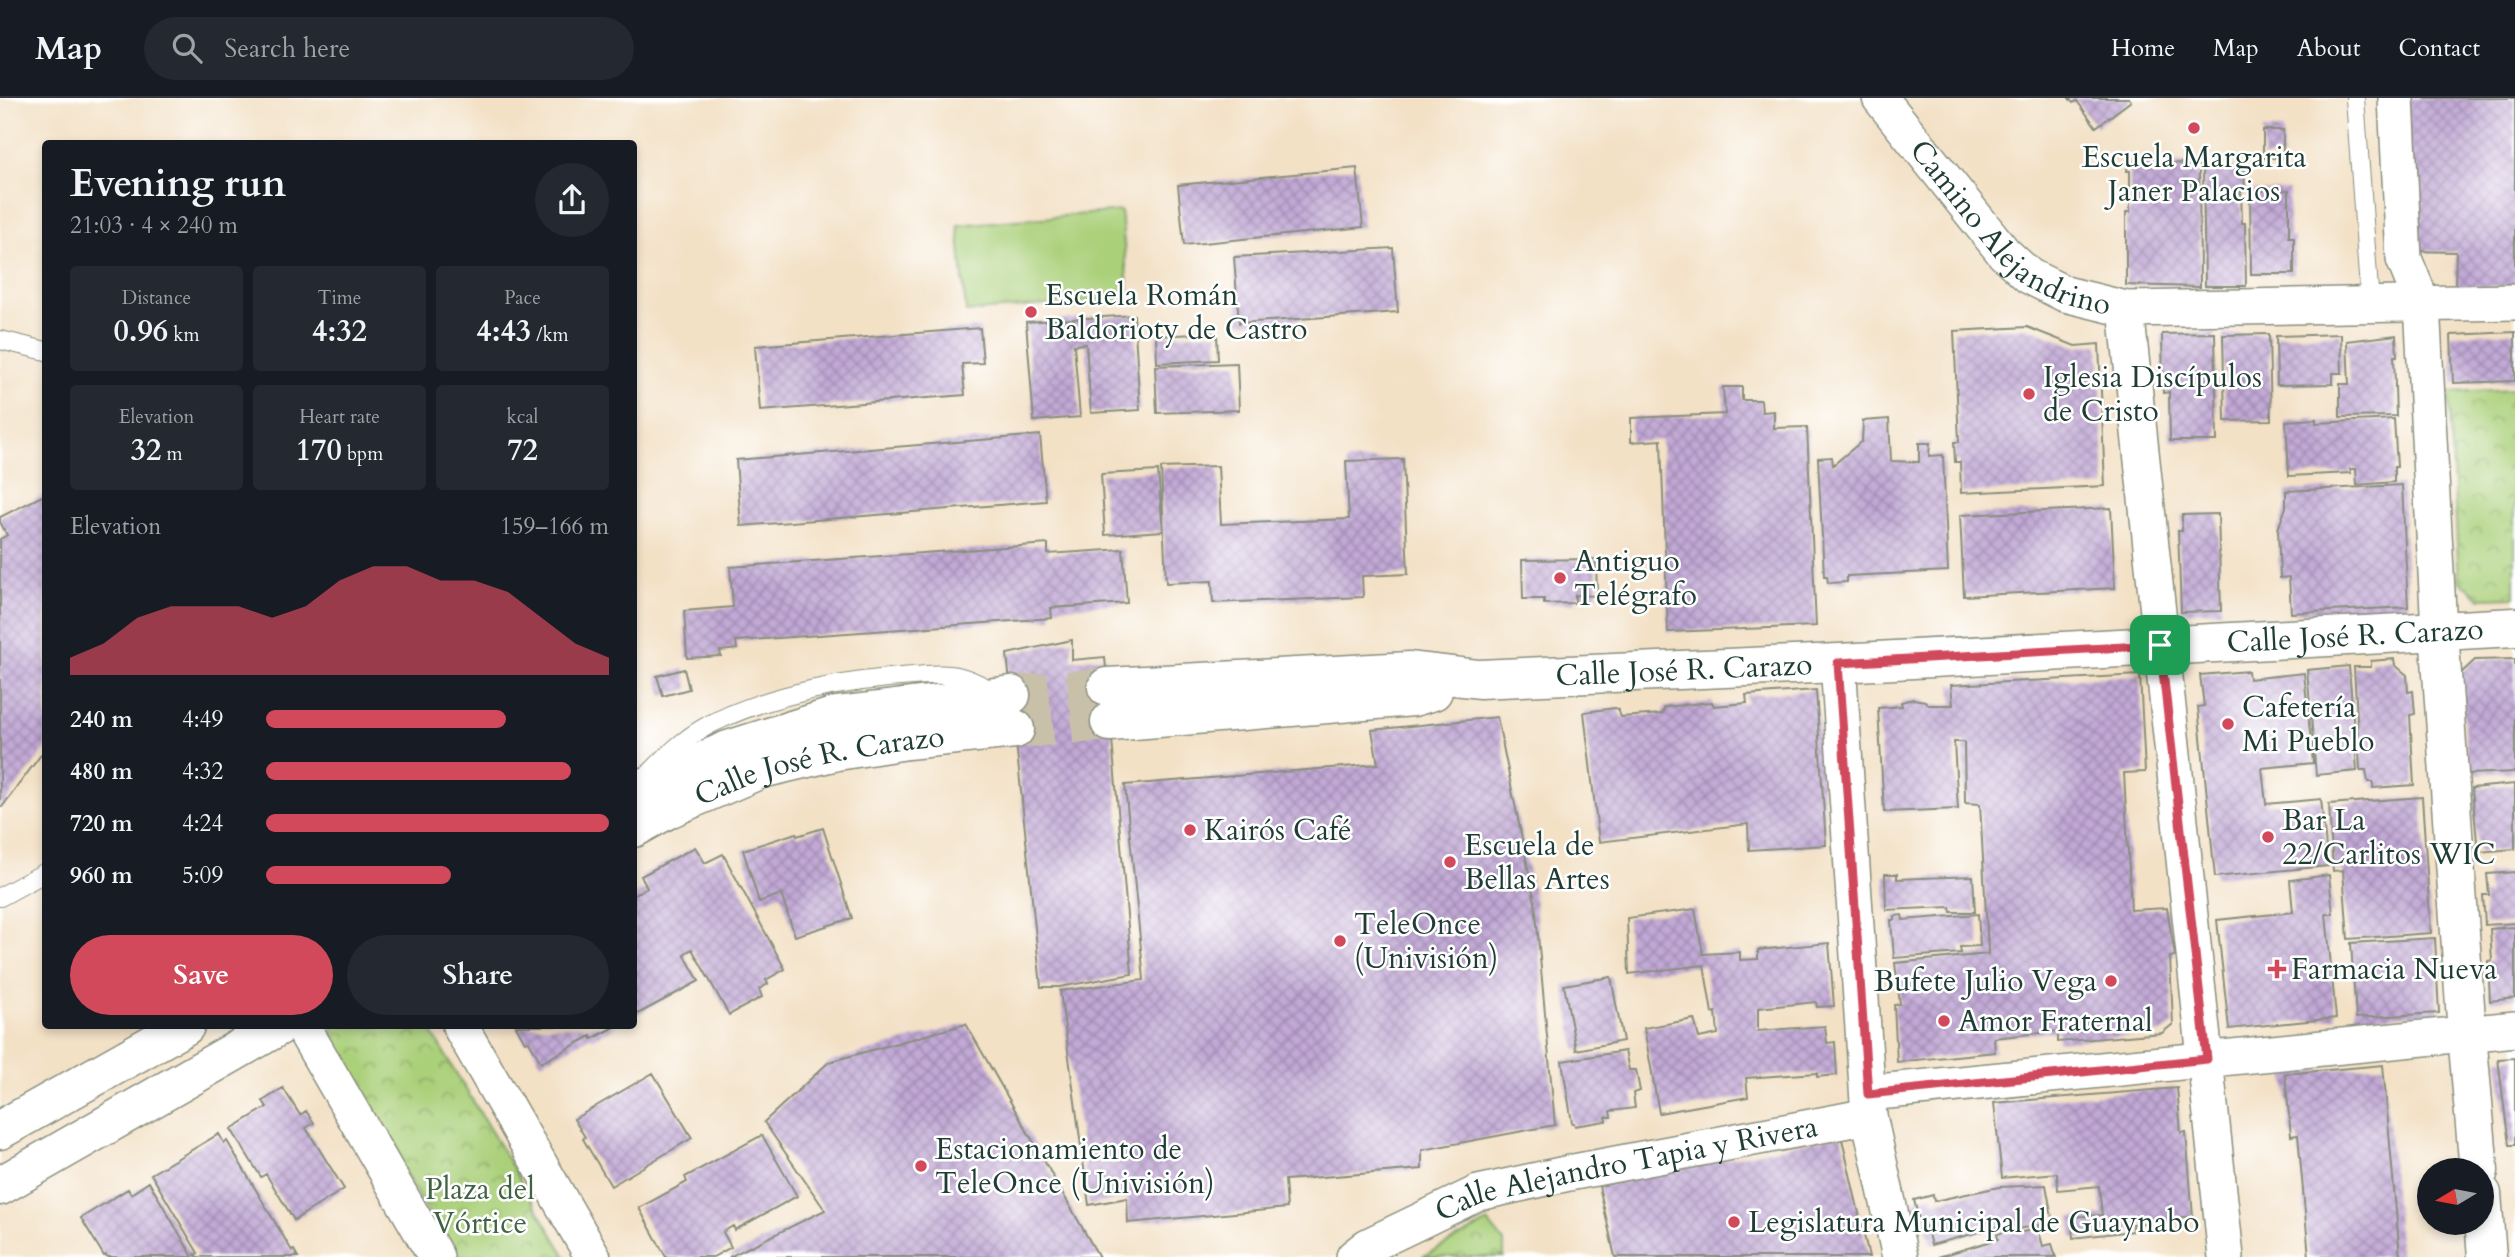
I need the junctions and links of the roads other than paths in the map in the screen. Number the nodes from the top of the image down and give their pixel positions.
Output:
1 (1880, 98) edge
2 (2355, 98) edge
3 (2396, 98) edge
4 (2515, 302) edge
5 (2422, 303) junction
6 (2370, 304) junction
7 (2126, 309) junction
8 (0, 340) edge
9 (42, 350) edge
10 (2515, 627) edge
11 (2439, 630) junction
12 (2160, 645) junction
13 (1838, 663) junction
14 (1109, 704) tunnel mouth
15 (637, 791) edge
16 (637, 826) edge
17 (42, 874) edge
18 (0, 897) edge
19 (181, 1029) edge
20 (274, 1029) edge
21 (304, 1029) edge
22 (462, 1029) edge
23 (2515, 1029) edge
24 (2467, 1034) junction
25 (2207, 1059) junction
26 (1869, 1105) junction
27 (0, 1130) edge
28 (2478, 1158) edge
29 (0, 1186) edge
30 (2485, 1236) edge
31 (436, 1257) edge
32 (593, 1257) edge
33 (1354, 1257) edge
34 (1899, 1257) edge
35 (2226, 1257) edge
36 (2487, 1257) edge

1 - 7 street, Camino Alejandrino
2 - 6 lane
3 - 5 street
4 - 5 street, Camino Alejandrino
5 - 6 street, Camino Alejandrino
5 - 11 street
6 - 7 street, Camino Alejandrino
7 - 12 street
8 - 9 lane
10 - 11 street, Calle José R. Carazo
11 - 12 street, Calle José R. Carazo
11 - 24 street
12 - 13 street, Calle José R. Carazo
12 - 25 street
13 - 14 street, Calle José R. Carazo
13 - 26 street
15 - 16 street, Calle José R. Carazo
17 - 18 lane
19 - 27 street
20 - 29 street
21 - 31 street
22 - 32 street
23 - 24 street, Calle Alejandro Tapia y Rivera
24 - 25 street, Calle Alejandro Tapia y Rivera
24 - 28 street
25 - 26 street, Calle Alejandro Tapia y Rivera
25 - 35 street
26 - 33 street, Calle Alejandro Tapia y Rivera
26 - 34 street
30 - 36 street

